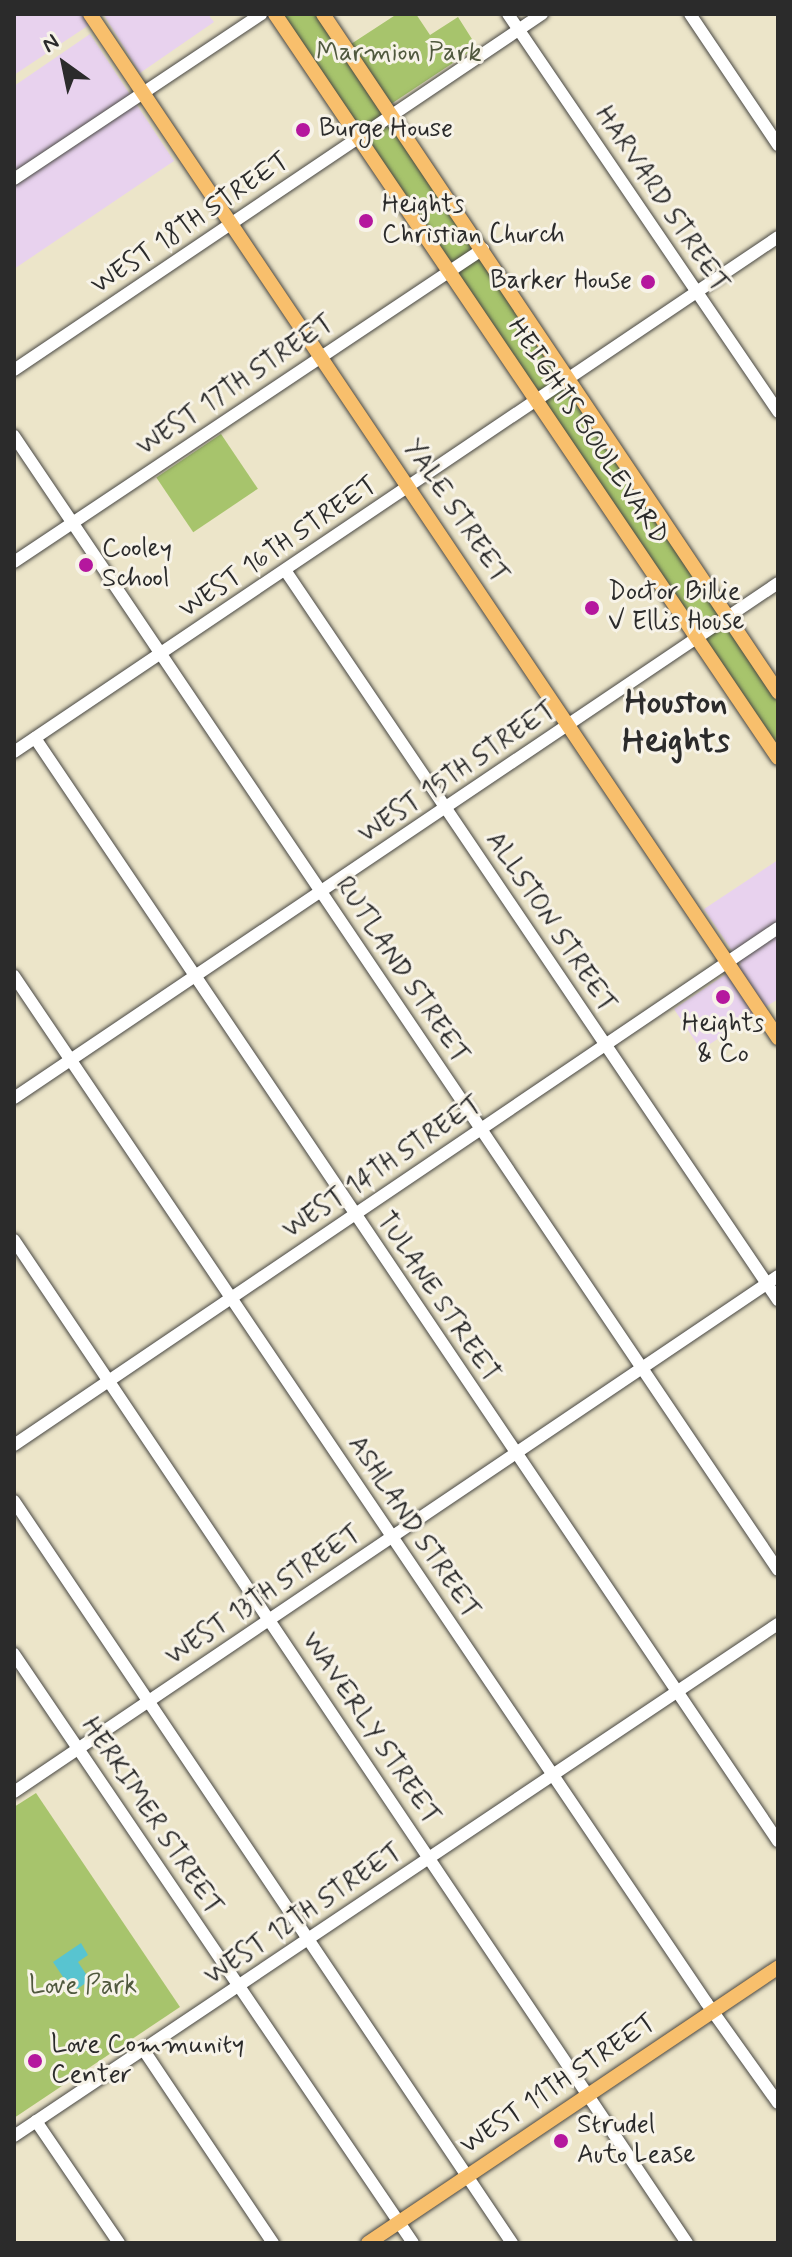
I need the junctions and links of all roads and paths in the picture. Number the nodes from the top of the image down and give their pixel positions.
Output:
1 (90, 14) edge
2 (261, 14) edge
3 (275, 14) edge
4 (323, 14) edge
5 (508, 14) edge
6 (542, 14) edge
7 (690, 14) edge
8 (519, 30) junction
9 (143, 93) junction
10 (392, 116) junction
11 (359, 138) junction
12 (778, 145) edge
13 (14, 179) edge
14 (231, 223) junction
15 (778, 237) edge
16 (483, 249) junction
17 (449, 272) junction
18 (697, 292) junction
19 (320, 356) junction
20 (14, 370) edge
21 (569, 379) junction
22 (538, 400) junction
23 (778, 412) edge
24 (14, 436) edge
25 (409, 487) junction
26 (72, 523) junction
27 (14, 562) edge
28 (285, 570) junction
29 (778, 583) edge
30 (727, 617) junction
31 (697, 638) junction
32 (161, 654) junction
33 (778, 692) edge
34 (569, 726) junction
35 (35, 738) junction
36 (14, 752) edge
37 (778, 758) edge
38 (445, 807) junction
39 (320, 891) junction
40 (778, 928) edge
41 (727, 962) junction
42 (196, 975) junction
43 (14, 976) edge
44 (778, 1038) edge
45 (604, 1044) junction
46 (70, 1060) junction
47 (14, 1098) edge
48 (480, 1128) junction
49 (354, 1214) junction
50 (14, 1240) edge
51 (778, 1276) edge
52 (767, 1284) junction
53 (231, 1298) junction
54 (778, 1300) edge
55 (642, 1368) junction
56 (109, 1381) junction
57 (14, 1445) edge
58 (515, 1452) junction
59 (14, 1501) edge
60 (391, 1536) junction
61 (778, 1570) edge
62 (270, 1619) junction
63 (778, 1624) edge
64 (14, 1654) edge
65 (677, 1691) junction
66 (146, 1701) junction
67 (78, 1749) junction
68 (553, 1774) junction
69 (14, 1775) edge
70 (18, 1790) edge
71 (778, 1841) edge
72 (429, 1857) junction
73 (309, 1938) junction
74 (778, 1968) edge
75 (238, 1986) junction
76 (712, 2012) junction
77 (143, 2049) junction
78 (589, 2096) junction
79 (778, 2103) edge
80 (36, 2121) junction
81 (14, 2136) edge
82 (467, 2176) junction
83 (399, 2222) junction
84 (119, 2243) edge
85 (273, 2243) edge
86 (368, 2243) edge
87 (413, 2243) edge
88 (512, 2243) edge
89 (687, 2243) edge

1 - 9 main road, YALE STREET
2 - 9 street
3 - 11 main road, HEIGHTS BOULEVARD
4 - 10 main road, HEIGHTS BOULEVARD
5 - 8 street, HARVARD STREET
6 - 8 street, WEST 18TH STREET
7 - 12 street
8 - 10 street, WEST 18TH STREET
8 - 18 street, HARVARD STREET
9 - 13 street
9 - 14 main road, YALE STREET
10 - 11 street, WEST 18TH STREET
10 - 16 main road, HEIGHTS BOULEVARD
11 - 14 street, WEST 18TH STREET
11 - 17 main road, HEIGHTS BOULEVARD
14 - 19 main road, YALE STREET
14 - 20 street, WEST 18TH STREET
15 - 18 street, WEST 16TH STREET
16 - 17 street, WEST 17TH STREET
16 - 21 main road, HEIGHTS BOULEVARD
17 - 19 street, WEST 17TH STREET
17 - 22 main road, HEIGHTS BOULEVARD
18 - 21 street, WEST 16TH STREET
18 - 23 street, HARVARD STREET
19 - 25 main road, YALE STREET
19 - 26 street, WEST 17TH STREET
21 - 22 street, WEST 16TH STREET
21 - 30 main road, HEIGHTS BOULEVARD
22 - 25 street, WEST 16TH STREET
22 - 31 main road, HEIGHTS BOULEVARD
24 - 26 street, RUTLAND STREET
25 - 28 street, WEST 16TH STREET
25 - 34 main road, YALE STREET
26 - 27 street, WEST 17TH STREET
26 - 32 street, RUTLAND STREET
28 - 32 street, WEST 16TH STREET
28 - 38 street, ALLSTON STREET
29 - 30 street, WEST 15TH STREET
30 - 31 street, WEST 15TH STREET
30 - 33 main road, HEIGHTS BOULEVARD
31 - 34 street, WEST 15TH STREET
31 - 37 main road, HEIGHTS BOULEVARD
32 - 35 street, WEST 16TH STREET
32 - 39 street, RUTLAND STREET
34 - 38 street, WEST 15TH STREET
34 - 41 main road, YALE STREET
35 - 36 street, WEST 16TH STREET
35 - 42 street, TULANE STREET
38 - 39 street, WEST 15TH STREET
38 - 45 street, ALLSTON STREET
39 - 42 street, WEST 15TH STREET
39 - 48 street, RUTLAND STREET
40 - 41 street, WEST 14TH STREET
41 - 44 main road, YALE STREET
41 - 45 street, WEST 14TH STREET
42 - 46 street, WEST 15TH STREET
42 - 49 street, TULANE STREET
43 - 46 street, ASHLAND STREET
45 - 48 street, WEST 14TH STREET
45 - 52 street, ALLSTON STREET
46 - 47 street, WEST 15TH STREET
46 - 53 street, ASHLAND STREET
48 - 49 street, WEST 14TH STREET
48 - 55 street, RUTLAND STREET
49 - 53 street, WEST 14TH STREET
49 - 58 street, TULANE STREET
50 - 56 street, WAVERLY STREET
51 - 52 street, WEST 13TH STREET
52 - 54 street, ALLSTON STREET
52 - 55 street, WEST 13TH STREET
53 - 56 street, WEST 14TH STREET
53 - 60 street, ASHLAND STREET
55 - 58 street, WEST 13TH STREET
55 - 61 street, RUTLAND STREET
56 - 57 street, WEST 14TH STREET
56 - 62 street, WAVERLY STREET
58 - 60 street, WEST 13TH STREET
58 - 65 street, TULANE STREET
59 - 66 street
60 - 62 street, WEST 13TH STREET
60 - 68 street, ASHLAND STREET
62 - 66 street, WEST 13TH STREET
62 - 72 street, WAVERLY STREET
63 - 65 street, WEST 12TH STREET
64 - 67 street, HERKIMER STREET
65 - 68 street, WEST 12TH STREET
65 - 71 street, TULANE STREET
66 - 67 street, WEST 13TH STREET
66 - 73 street
67 - 70 street, WEST 13TH STREET
67 - 75 street, HERKIMER STREET
68 - 72 street, WEST 12TH STREET
68 - 76 street, ASHLAND STREET
69 - 70 street
72 - 73 street, WEST 12TH STREET
72 - 78 street, WAVERLY STREET
73 - 75 street, WEST 12TH STREET
73 - 82 street
74 - 76 main road, WEST 11TH STREET
75 - 77 street, WEST 12TH STREET
75 - 83 street, HERKIMER STREET
76 - 78 main road, WEST 11TH STREET
76 - 79 street, ASHLAND STREET
77 - 80 street, WEST 12TH STREET
77 - 85 street
78 - 82 main road, WEST 11TH STREET
78 - 89 street, WAVERLY STREET
80 - 81 street, WEST 12TH STREET
80 - 84 street
82 - 83 main road, WEST 11TH STREET
82 - 88 street
83 - 86 main road, WEST 11TH STREET
83 - 87 street, HERKIMER STREET

